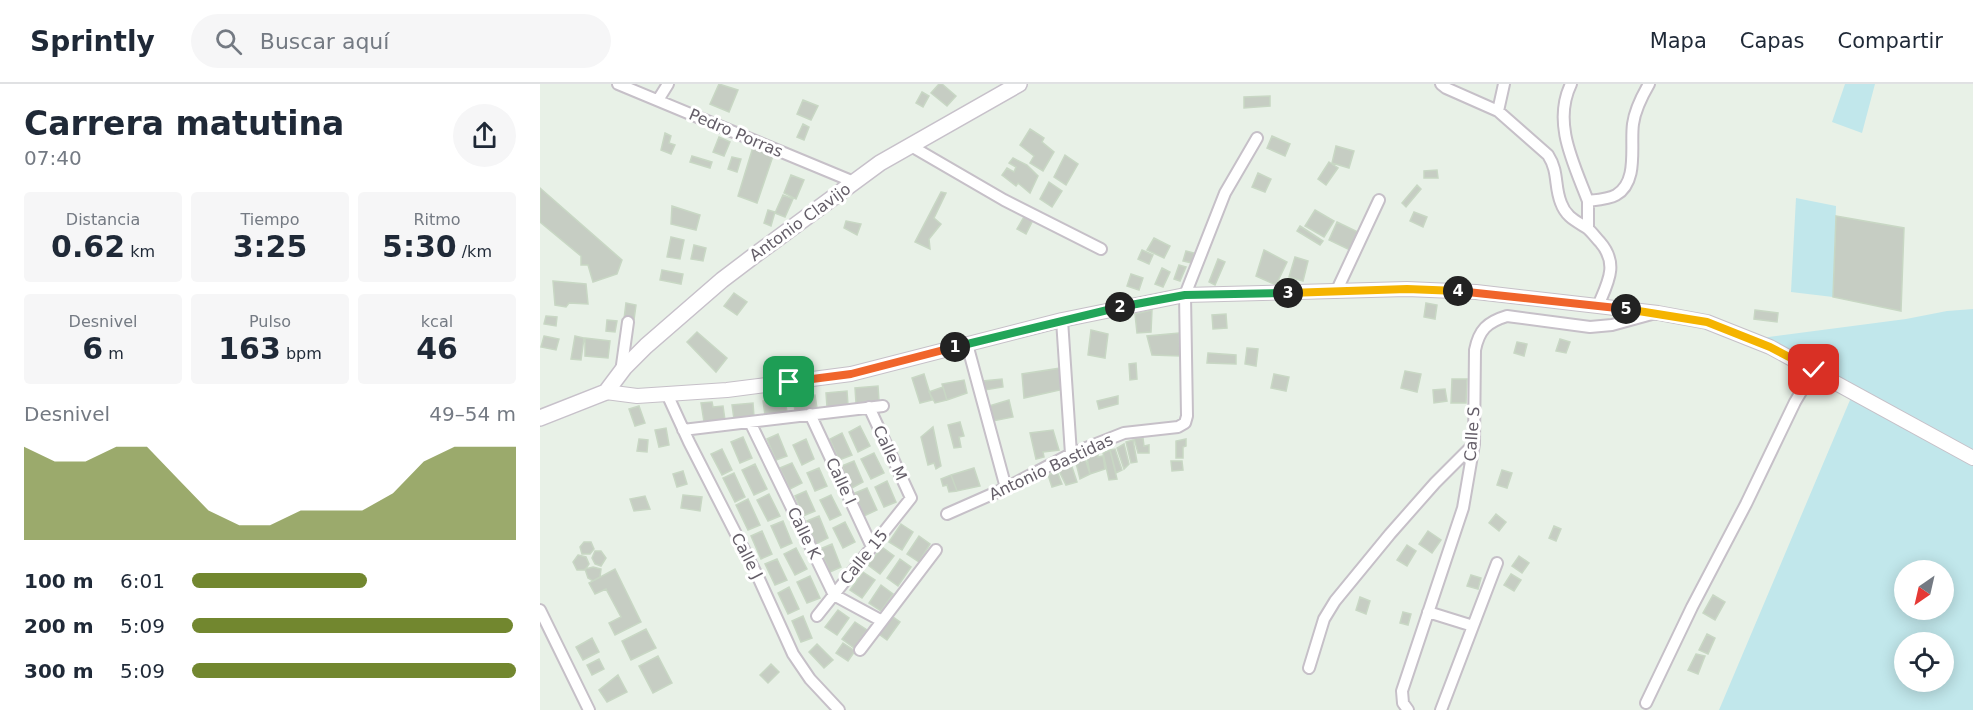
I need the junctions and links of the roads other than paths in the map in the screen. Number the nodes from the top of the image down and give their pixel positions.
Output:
1 (618, 84) edge
2 (668, 84) edge
3 (1441, 84) edge
4 (1504, 84) edge
5 (1571, 84) edge
6 (1649, 84) edge
7 (1013, 85) edge
8 (658, 100) junction
9 (1498, 111) junction
10 (1257, 138) dead end
11 (911, 146) junction
12 (854, 182) junction
13 (1380, 200) dead end
14 (1588, 201) junction
15 (1588, 229) junction
16 (1101, 249) dead end
17 (1336, 291) junction
18 (1185, 295) junction
19 (1598, 306) junction
20 (1658, 313) junction
21 (1062, 320) junction
22 (628, 322) dead end
23 (967, 344) junction
24 (1814, 370) junction
25 (621, 372) junction
26 (606, 392) junction
27 (667, 394) junction
28 (883, 406) dead end
29 (869, 407) junction
30 (810, 414) junction
31 (540, 418) edge
32 (750, 422) junction
33 (684, 430) junction
34 (1474, 444) junction
35 (1071, 454) junction
36 (1973, 458) edge
37 (1006, 488) junction
38 (911, 498) joint
39 (947, 514) dead end
40 (872, 547) junction
41 (936, 550) dead end
42 (1497, 563) dead end
43 (834, 595) junction
44 (540, 610) edge
45 (1428, 612) junction
46 (817, 616) dead end
47 (882, 621) junction
48 (1473, 626) junction
49 (860, 650) dead end
50 (1309, 668) dead end
51 (1646, 703) dead end
52 (589, 710) edge
53 (839, 710) edge
54 (1408, 710) edge
55 (1441, 710) edge

1 - 8 street, Pedro Porras
2 - 8 street
3 - 9 street
4 - 9 street
5 - 14 street
6 - 14 street
7 - 11 main road, Antonio Clavijo
8 - 12 street, Pedro Porras
9 - 15 street
10 - 18 street
11 - 12 main road, Antonio Clavijo
11 - 16 street
12 - 25 main road, Antonio Clavijo
13 - 17 street
14 - 15 street
15 - 19 street
17 - 18 street
17 - 19 street
18 - 21 street
18 - 35 street, Antonio Bastidas
19 - 20 street
20 - 24 street
20 - 34 street, Calle S
21 - 23 street
21 - 35 street
22 - 25 street
23 - 27 street
23 - 37 street
24 - 36 street
24 - 51 street
25 - 26 main road, Antonio Clavijo
26 - 27 street
26 - 31 main road
27 - 33 street, Calle J
28 - 29 street
29 - 30 street
29 - 38 street, Calle M
30 - 32 street
30 - 40 street, Calle I
32 - 33 street
32 - 43 street, Calle K
33 - 53 street, Calle J
34 - 45 street, Calle S
34 - 50 street
35 - 37 street, Antonio Bastidas
37 - 39 street, Antonio Bastidas
38 - 40 street, Calle 15
40 - 43 street, Calle 15
41 - 47 street
42 - 48 street
43 - 46 street, Calle 15
43 - 47 street
44 - 52 street
45 - 48 street
45 - 54 street, Calle S
47 - 49 street
48 - 55 street

